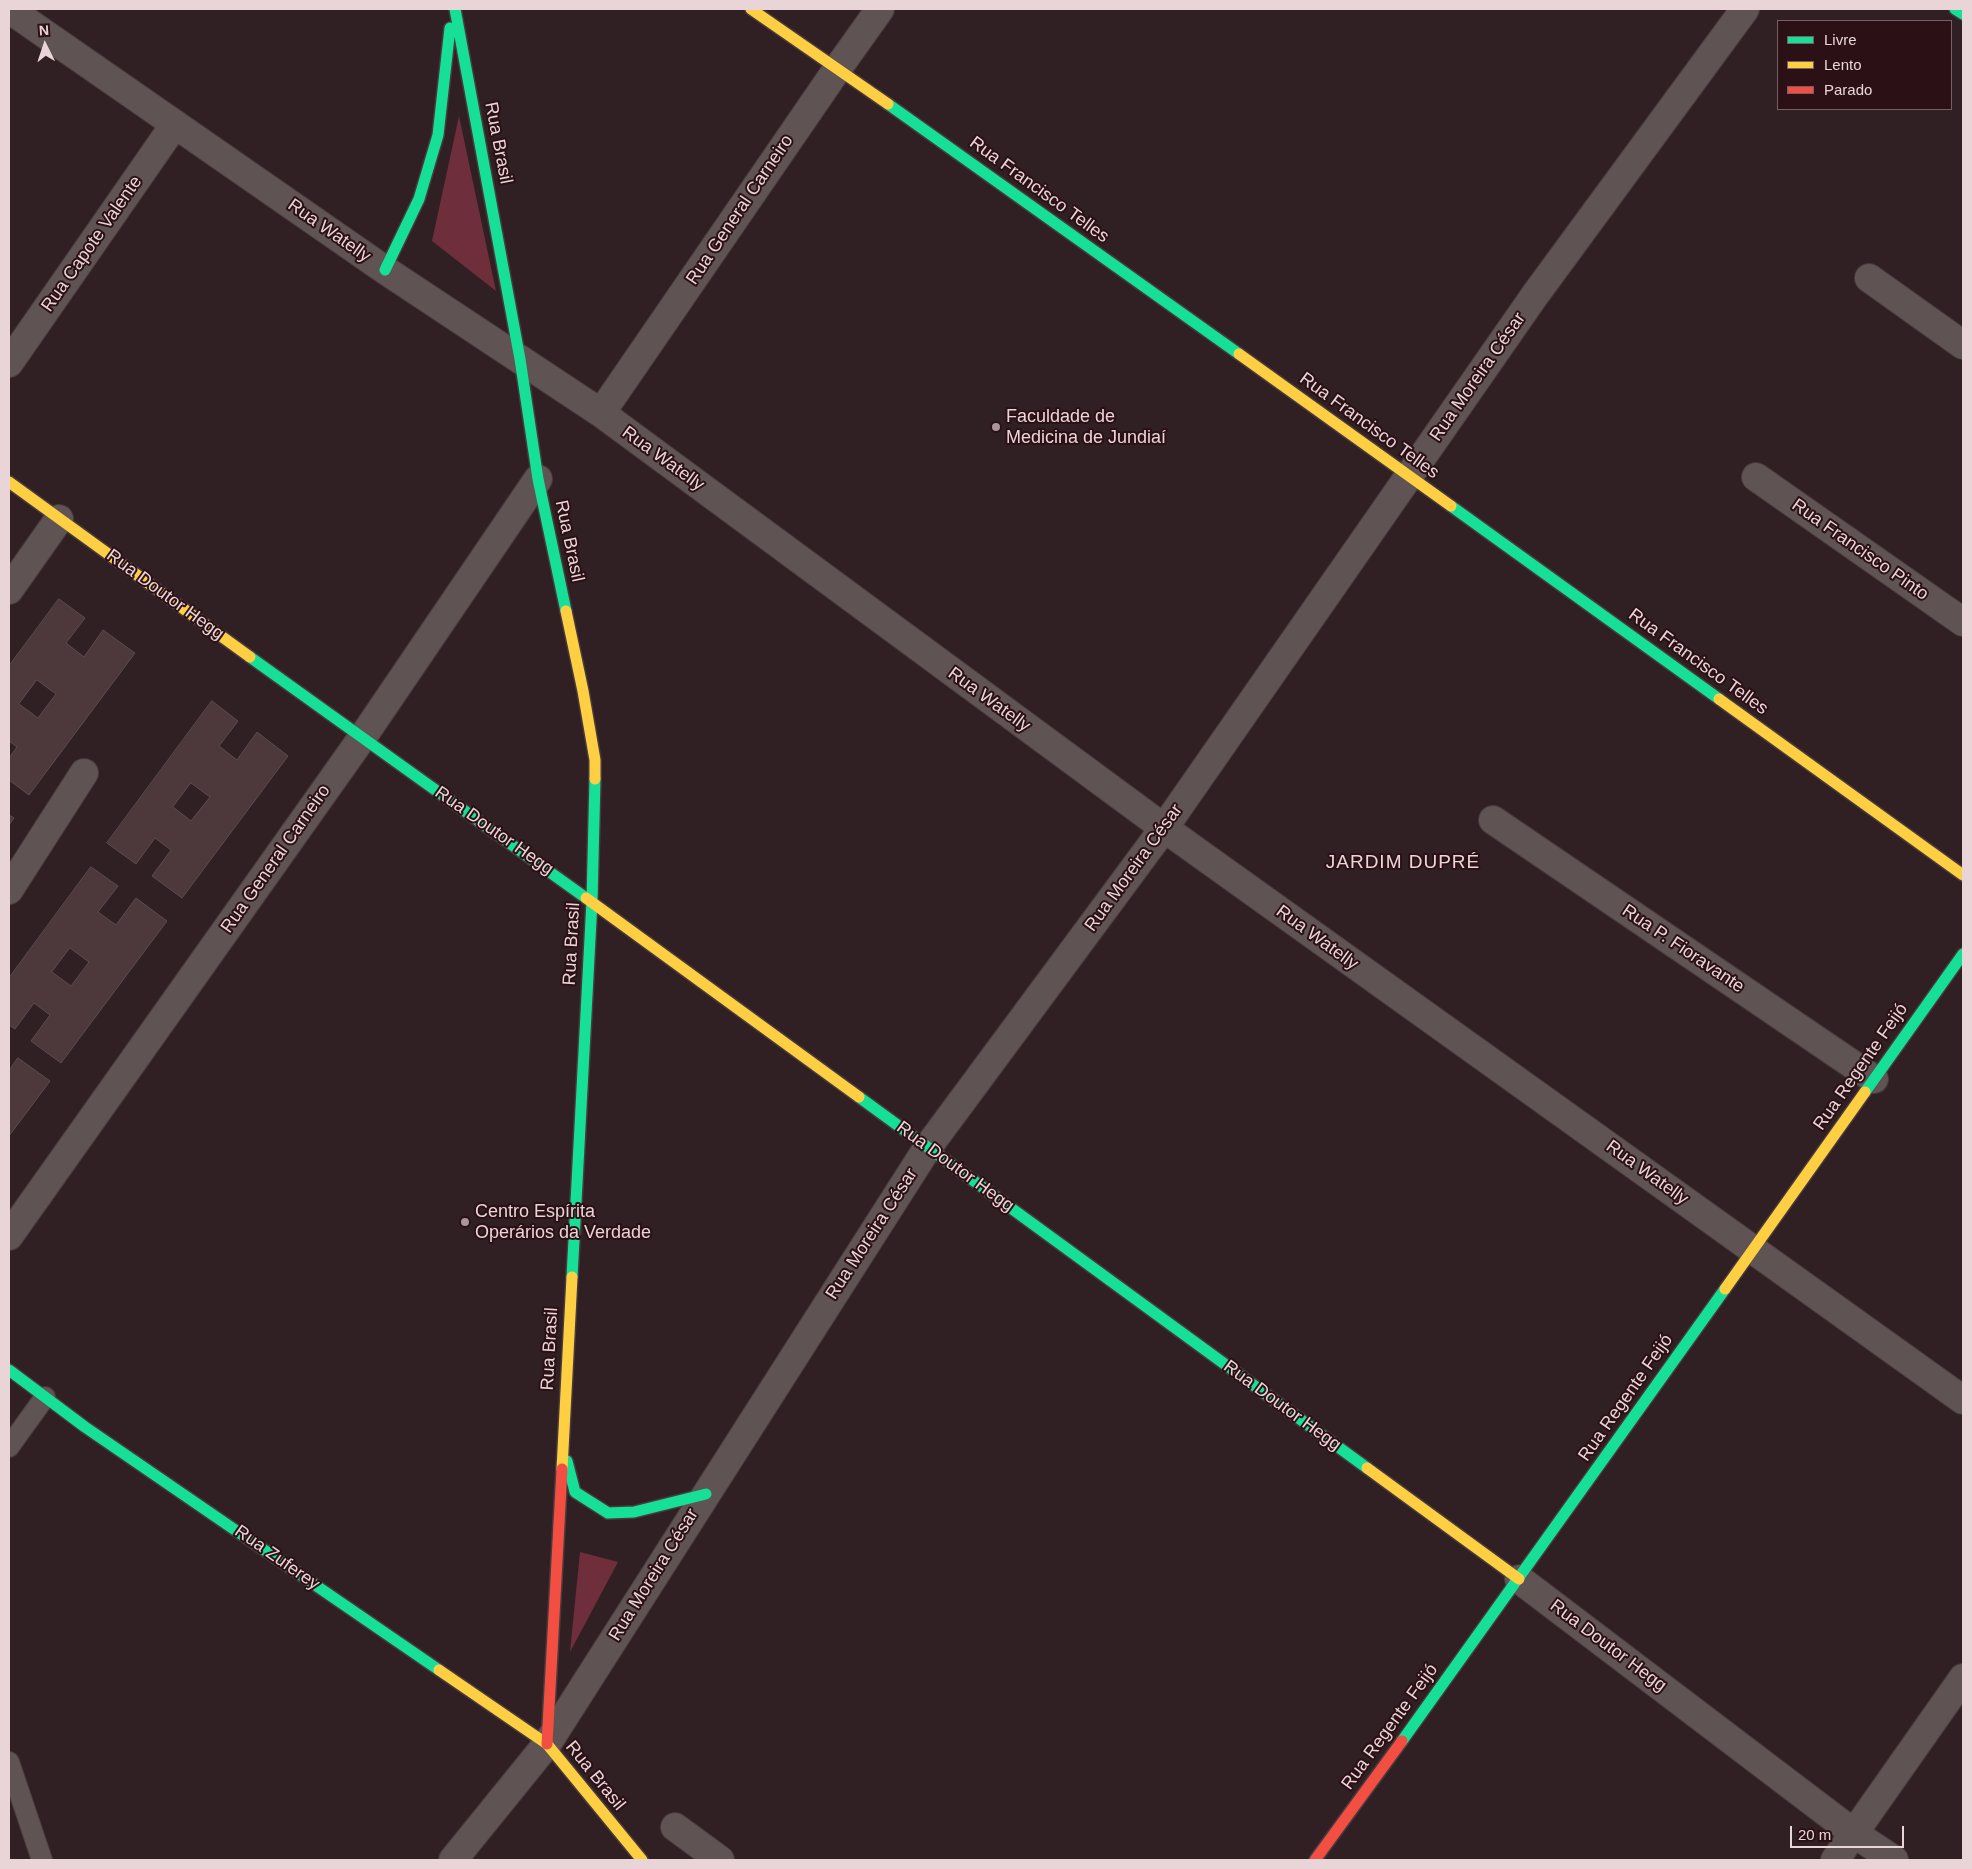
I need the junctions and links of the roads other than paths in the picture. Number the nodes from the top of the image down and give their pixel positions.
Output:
1 (9, 9) edge
2 (453, 9) edge
3 (751, 9) edge
4 (880, 9) edge
5 (1745, 9) edge
6 (1956, 9) edge
7 (1963, 14) edge
8 (838, 68) junction
9 (175, 124) junction
10 (385, 270) junction
11 (1869, 278) dead end
12 (1963, 344) edge
13 (520, 359) junction
14 (9, 363) edge
15 (602, 413) junction
16 (1408, 475) junction
17 (1756, 477) dead end
18 (538, 479) junction
19 (9, 482) edge
20 (59, 519) junction
21 (9, 590) edge
22 (1963, 622) edge
23 (362, 738) junction
24 (84, 773) dead end
25 (1493, 820) dead end
26 (1164, 828) junction
27 (1963, 875) edge
28 (9, 890) edge
29 (592, 901) junction
30 (1963, 954) edge
31 (1874, 1079) junction
32 (928, 1147) junction
33 (9, 1236) edge
34 (1753, 1249) junction
35 (9, 1370) edge
36 (45, 1397) junction
37 (1963, 1400) edge
38 (563, 1445) junction
39 (9, 1447) edge
40 (706, 1494) junction
41 (1519, 1579) junction
42 (1963, 1678) edge
43 (547, 1744) junction
44 (9, 1762) edge
45 (675, 1827) dead end
46 (1855, 1834) junction
47 (42, 1860) edge
48 (453, 1860) edge
49 (642, 1860) edge
50 (720, 1860) edge
51 (1315, 1860) edge
52 (1835, 1860) edge
53 (1894, 1860) edge

1 - 9 street, Rua Watelly
2 - 10 main road
2 - 13 main road, Rua Brasil
3 - 8 main road, Rua Francisco Telles
4 - 8 street, Rua General Carneiro
5 - 16 street, Rua Moreira César
6 - 7 main road
8 - 15 street, Rua General Carneiro
8 - 16 main road, Rua Francisco Telles
9 - 10 street, Rua Watelly
9 - 14 street, Rua Capote Valente
10 - 13 street, Rua Watelly
11 - 12 street
13 - 15 street, Rua Watelly
13 - 18 main road, Rua Brasil
15 - 26 street, Rua Watelly
16 - 26 street, Rua Moreira César
16 - 27 main road, Rua Francisco Telles
17 - 22 street, Rua Francisco Pinto
18 - 23 street, Rua General Carneiro
18 - 29 main road, Rua Brasil
19 - 20 main road, Rua Doutor Hegg
20 - 21 street
20 - 23 main road, Rua Doutor Hegg
23 - 29 main road, Rua Doutor Hegg
23 - 33 street, Rua General Carneiro
24 - 28 street
25 - 31 street, Rua P. Fioravante
26 - 32 street, Rua Moreira César
26 - 34 street, Rua Watelly
29 - 32 main road, Rua Doutor Hegg
29 - 38 main road, Rua Brasil
30 - 31 main road, Rua Regente Feijó
31 - 34 main road, Rua Regente Feijó
32 - 40 street, Rua Moreira César
32 - 41 main road, Rua Doutor Hegg
34 - 37 street, Rua Watelly
34 - 41 main road, Rua Regente Feijó
35 - 36 main road, Rua Zuferey
36 - 39 lane
36 - 43 main road, Rua Zuferey
38 - 40 main road
38 - 43 main road, Rua Brasil
40 - 43 street, Rua Moreira César
41 - 46 street, Rua Doutor Hegg
41 - 51 main road, Rua Regente Feijó
42 - 46 street
43 - 48 street, Rua Moreira César
43 - 49 main road, Rua Brasil
44 - 47 lane
45 - 50 street
46 - 52 street
46 - 53 street, Rua Doutor Hegg

